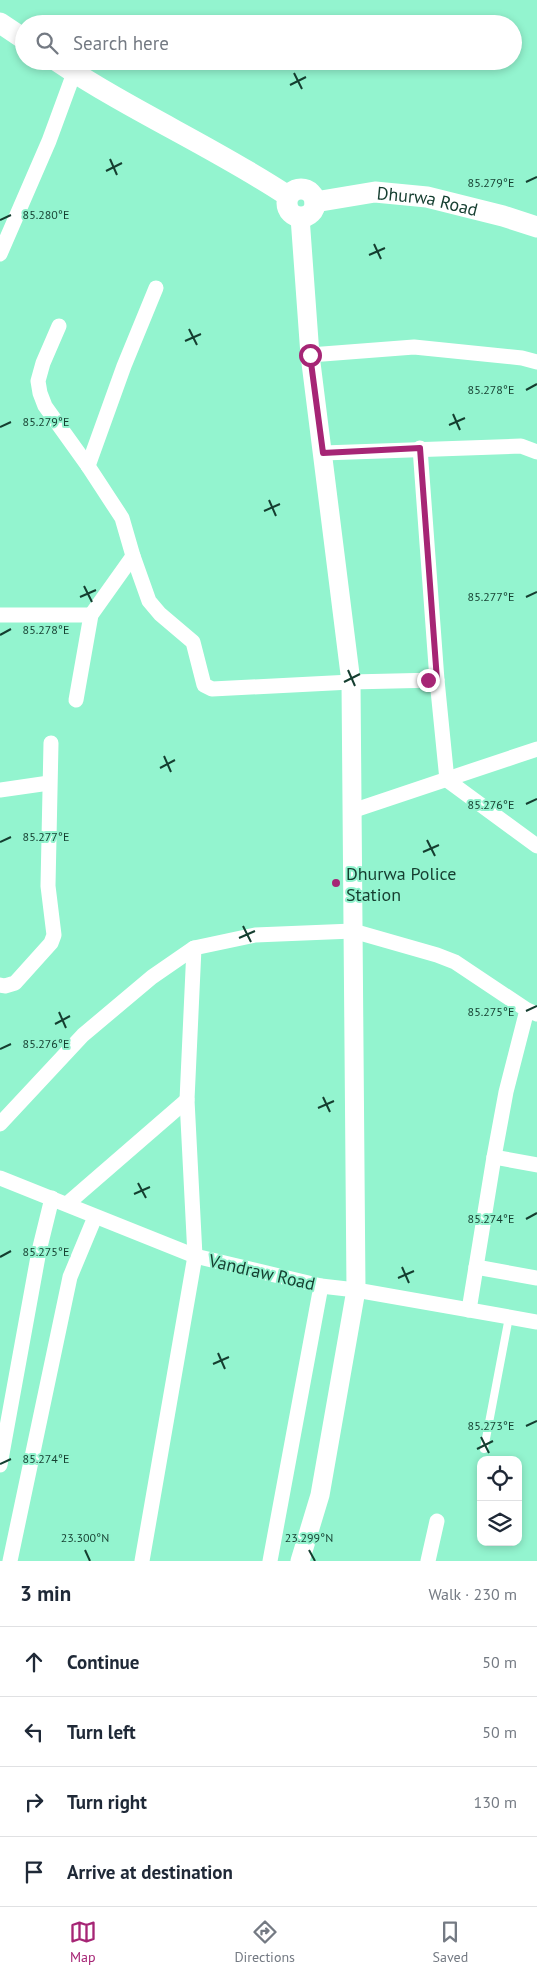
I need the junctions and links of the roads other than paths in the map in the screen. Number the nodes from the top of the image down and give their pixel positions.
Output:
1 (0, 23) edge
2 (15, 33) edge
3 (65, 70) edge
4 (71, 70) edge
5 (288, 196) junction
6 (315, 202) junction
7 (300, 218) junction
8 (537, 227) edge
9 (0, 254) edge
10 (156, 288) dead end
11 (58, 326) dead end
12 (310, 355) junction
13 (537, 362) edge
14 (420, 448) junction
15 (537, 452) edge
16 (323, 453) junction
17 (88, 466) junction
18 (133, 556) junction
19 (0, 615) edge
20 (91, 615) junction
21 (437, 680) junction
22 (351, 682) junction
23 (76, 700) dead end
24 (51, 743) dead end
25 (537, 749) edge
26 (446, 780) junction
27 (49, 782) junction
28 (0, 790) edge
29 (352, 811) junction
30 (537, 846) edge
31 (352, 931) junction
32 (194, 948) junction
33 (0, 985) edge
34 (532, 1012) edge
35 (187, 1100) junction
36 (0, 1124) edge
37 (494, 1157) junction
38 (537, 1165) edge
39 (0, 1178) edge
40 (52, 1198) junction
41 (67, 1204) junction
42 (95, 1217) junction
43 (195, 1256) junction
44 (476, 1267) junction
45 (537, 1278) edge
46 (320, 1286) junction
47 (356, 1290) junction
48 (469, 1310) junction
49 (509, 1317) junction
50 (537, 1322) edge
51 (484, 1450) dead end
52 (0, 1465) edge
53 (437, 1521) dead end
54 (10, 1561) edge
55 (142, 1561) edge
56 (270, 1561) edge
57 (300, 1561) edge
58 (428, 1561) edge

1 - 2 main road
3 - 9 street
4 - 5 main road
5 - 6 main road
5 - 7 main road
6 - 7 main road
6 - 8 main road, Dhurwa Road
7 - 12 street
10 - 17 street
11 - 17 street
12 - 13 street
12 - 16 street
14 - 15 street
14 - 16 street
14 - 21 street
16 - 22 street
17 - 18 street
18 - 20 street
18 - 22 street
19 - 20 street
20 - 23 street
21 - 22 street
21 - 26 street
22 - 29 street
24 - 27 street
25 - 26 street
26 - 29 street
26 - 30 street
27 - 28 street
27 - 33 street
29 - 31 street
31 - 32 street
31 - 34 street
31 - 47 street
32 - 35 street
32 - 36 street
34 - 37 street
35 - 41 street
35 - 43 street
37 - 38 street
37 - 44 street
39 - 40 street, Vandraw Road
40 - 41 street, Vandraw Road
40 - 52 street
41 - 42 street, Vandraw Road
42 - 43 street, Vandraw Road
42 - 54 street
43 - 46 street, Vandraw Road
43 - 55 street
44 - 45 street
44 - 48 street
46 - 47 street, Vandraw Road
46 - 56 street
47 - 48 street, Vandraw Road
47 - 57 street
48 - 49 street, Vandraw Road
49 - 50 street, Vandraw Road
49 - 51 lane
53 - 58 street

